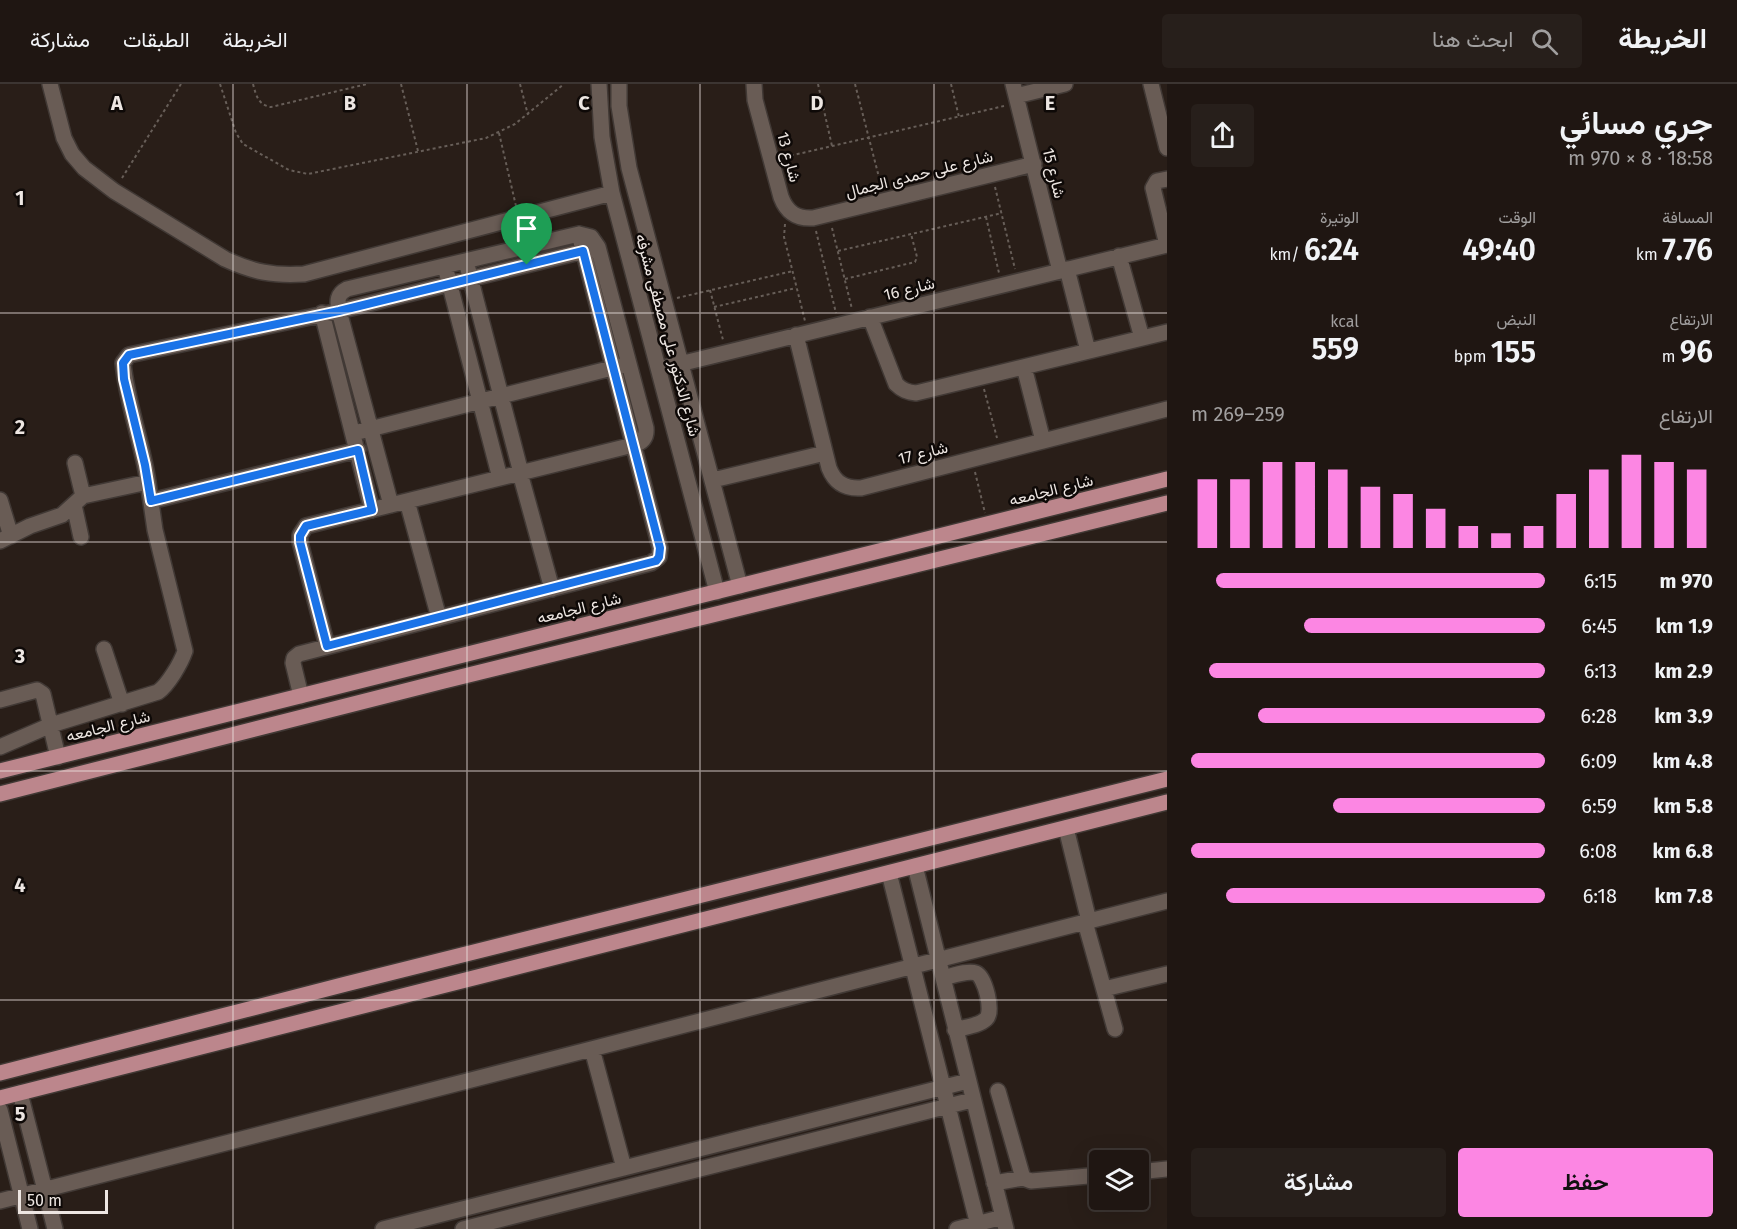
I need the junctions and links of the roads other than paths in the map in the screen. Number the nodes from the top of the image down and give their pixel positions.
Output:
1 (50, 84) edge
2 (599, 84) edge
3 (619, 84) edge
4 (754, 84) edge
5 (1065, 84) edge
6 (1151, 84) edge
7 (1016, 94) edge
8 (1162, 111) edge
9 (1167, 148) edge
10 (1034, 164) junction
11 (1167, 179) edge
12 (612, 193) junction
13 (813, 218) joint
14 (1167, 245) edge
15 (590, 249) junction
16 (1119, 256) junction
17 (466, 260) junction
18 (444, 265) junction
19 (1064, 270) junction
20 (471, 278) junction
21 (449, 284) junction
22 (339, 311) junction
23 (322, 313) junction
24 (870, 317) junction
25 (1167, 332) edge
26 (802, 334) junction
27 (1142, 338) junction
28 (1088, 351) junction
29 (629, 363) junction
30 (682, 363) junction
31 (613, 367) junction
32 (1024, 367) junction
33 (659, 369) junction
34 (501, 396) junction
35 (480, 401) junction
36 (1167, 409) edge
37 (371, 429) junction
38 (354, 433) junction
39 (1042, 441) junction
40 (633, 445) junction
41 (358, 450) junction
42 (825, 453) junction
43 (75, 463) dead end
44 (520, 473) junction
45 (500, 478) junction
46 (1167, 479) edge
47 (713, 480) junction
48 (148, 482) junction
49 (0, 500) edge
50 (78, 500) junction
51 (151, 501) junction
52 (407, 501) junction
53 (1167, 502) edge
54 (391, 505) junction
55 (372, 510) junction
56 (81, 537) dead end
57 (5, 538) edge
58 (740, 586) junction
59 (552, 589) junction
60 (717, 592) junction
61 (439, 618) junction
62 (327, 646) junction
63 (104, 649) dead end
64 (439, 661) junction
65 (444, 681) junction
66 (301, 696) junction
67 (0, 700) edge
68 (122, 704) junction
69 (51, 725) junction
70 (0, 747) edge
71 (58, 757) junction
72 (0, 771) edge
73 (1167, 779) edge
74 (1136, 787) junction
75 (0, 794) edge
76 (1167, 802) edge
77 (1141, 809) junction
78 (1066, 828) junction
79 (909, 843) junction
80 (883, 850) junction
81 (915, 866) junction
82 (889, 873) junction
83 (1167, 901) edge
84 (1087, 922) junction
85 (939, 960) junction
86 (914, 967) junction
87 (1167, 974) edge
88 (943, 978) junction
89 (1104, 989) junction
90 (955, 1029) junction
91 (1115, 1029) dead end
92 (592, 1049) junction
93 (8, 1071) edge
94 (968, 1082) junction
95 (944, 1088) junction
96 (999, 1091) dead end
97 (20, 1093) junction
98 (0, 1098) edge
99 (972, 1100) junction
100 (948, 1106) junction
101 (0, 1110) edge
102 (740, 1139) junction
103 (674, 1156) junction
104 (744, 1158) junction
105 (624, 1168) junction
106 (1167, 1169) edge
107 (1149, 1171) edge
108 (679, 1174) junction
109 (1089, 1176) edge
110 (1023, 1178) junction
111 (994, 1183) junction
112 (45, 1189) junction
113 (21, 1196) junction
114 (0, 1201) edge
115 (1004, 1223) edge
116 (978, 1226) edge
117 (30, 1229) edge
118 (55, 1229) edge
119 (383, 1229) edge
120 (463, 1229) edge
121 (957, 1229) edge

1 - 12 street
2 - 12 street, شارع الدكتور على مصطفى مشرفه
3 - 30 street, شارع الدكتور على مصطفى مشرفه
4 - 13 street, شارع 13
5 - 7 street
6 - 8 street
7 - 10 street, شارع 15
8 - 9 street
10 - 13 street, شارع على حمدى الجمال
10 - 19 street, شارع 15
11 - 14 street
12 - 33 street, شارع الدكتور على مصطفى مشرفه
14 - 16 street, شارع 16
15 - 17 street
15 - 20 street
15 - 29 street
15 - 31 street
16 - 19 street, شارع 16
16 - 27 street
17 - 18 street
17 - 20 street
18 - 21 street
18 - 22 street
19 - 24 street, شارع 16
19 - 28 street, شارع 15
20 - 21 street
20 - 34 street
21 - 22 street
21 - 35 street
22 - 23 street
22 - 37 street
23 - 38 street
23 - 48 street
24 - 26 street, شارع 16
24 - 32 street
25 - 27 street
26 - 30 street, شارع 16
26 - 42 street, شارع 17
27 - 28 street
28 - 32 street
29 - 31 street
29 - 40 street
30 - 33 street, شارع 16
30 - 47 street, شارع الدكتور على مصطفى مشرفه
31 - 34 street
31 - 40 street
32 - 39 street
33 - 60 street, شارع الدكتور على مصطفى مشرفه
34 - 35 street
34 - 44 street
35 - 37 street
35 - 45 street
36 - 39 street, شارع 17
37 - 38 street
37 - 54 street
38 - 41 street
39 - 42 street, شارع 17
40 - 44 street
40 - 59 street
41 - 51 street
41 - 55 street
42 - 47 street
43 - 50 street
44 - 45 street
44 - 59 street
45 - 52 street
46 - 58 main road, شارع الجامعه
47 - 58 street, شارع الدكتور على مصطفى مشرفه
48 - 50 street
48 - 51 street
49 - 57 street
50 - 56 street
50 - 57 street
51 - 68 street
52 - 54 street
52 - 61 street
53 - 65 main road
54 - 55 street
55 - 62 street
58 - 60 main road, شارع الجامعه
59 - 61 street
60 - 64 main road, شارع الجامعه
61 - 62 street
62 - 66 street
63 - 68 street
64 - 65 main road
64 - 66 main road, شارع الجامعه
65 - 75 main road
66 - 71 main road, شارع الجامعه
67 - 69 street
68 - 69 street
69 - 70 street
69 - 71 street
71 - 72 main road, شارع الجامعه
73 - 74 main road
74 - 77 main road
74 - 79 main road
76 - 77 main road
77 - 78 main road
78 - 81 main road
78 - 84 street
79 - 80 main road
79 - 81 main road
80 - 82 main road
80 - 93 main road
81 - 82 main road
81 - 85 street
82 - 86 street
82 - 97 main road
83 - 84 street
84 - 85 street
84 - 89 street
85 - 86 street
85 - 88 street
86 - 92 street
86 - 95 street
87 - 89 street
88 - 90 street
88 - 90 street
89 - 91 street
90 - 94 street
92 - 105 street
92 - 112 street
93 - 97 main road
94 - 95 street
94 - 99 street
95 - 100 street
95 - 102 street
96 - 110 street
97 - 98 main road
97 - 112 street
99 - 100 street
99 - 111 street
100 - 104 street
100 - 116 street
101 - 113 street
102 - 103 street
102 - 104 street
103 - 105 street
103 - 108 street
104 - 108 street
105 - 119 street
106 - 107 street
108 - 120 street
109 - 110 street
110 - 111 street
111 - 115 street
112 - 113 street
112 - 118 street
113 - 114 street
113 - 117 street
115 - 116 street
116 - 121 street

